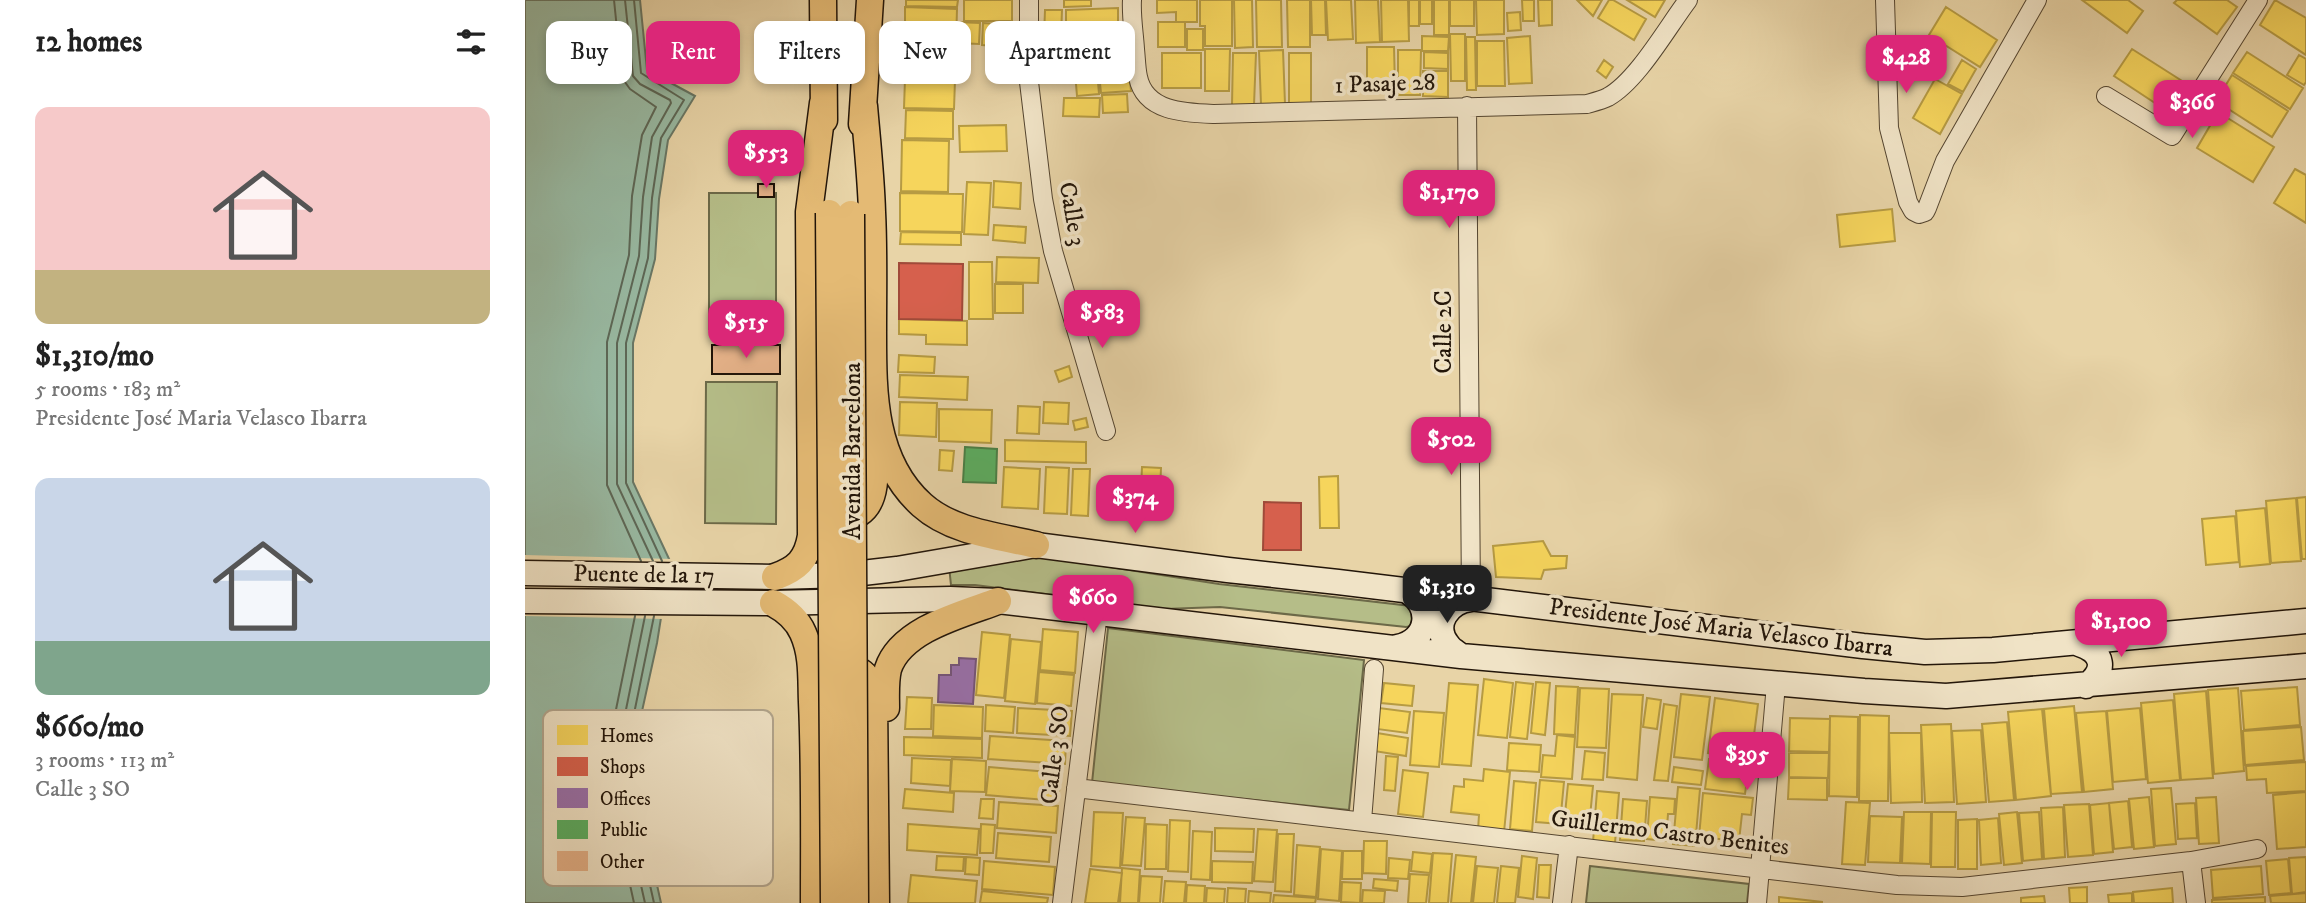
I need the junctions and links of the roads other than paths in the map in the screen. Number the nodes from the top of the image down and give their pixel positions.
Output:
1 (823, 0) edge
2 (870, 0) edge
3 (1029, 0) edge
4 (1132, 0) edge
5 (1688, 0) edge
6 (1885, 0) edge
7 (2037, 0) edge
8 (2258, 0) edge
9 (2106, 96) dead end
10 (823, 103) junction
11 (864, 106) junction
12 (1467, 106) junction
13 (840, 213) junction
14 (873, 391) junction
15 (1106, 432) dead end
16 (811, 485) junction
17 (1036, 545) junction
18 (525, 573) edge
19 (768, 590) junction
20 (1405, 590) junction
21 (1471, 599) junction
22 (525, 601) edge
23 (998, 601) junction
24 (1098, 613) junction
25 (2306, 621) edge
26 (2079, 644) junction
27 (1397, 648) junction
28 (1461, 656) junction
29 (2306, 666) edge
30 (1374, 669) dead end
31 (1776, 684) junction
32 (2086, 686) junction
33 (812, 699) junction
34 (1076, 788) junction
35 (875, 821) junction
36 (1362, 821) junction
37 (1569, 845) junction
38 (2257, 849) dead end
39 (2191, 861) junction
40 (1760, 868) junction
41 (814, 903) edge
42 (834, 903) edge
43 (855, 903) edge
44 (876, 903) edge
45 (1062, 903) edge
46 (1562, 903) edge
47 (1757, 903) edge
48 (2196, 903) edge

1 - 10 main road, Avenida Barcelona
2 - 11 main road, Avenida Barcelona
3 - 15 street, Calle 3
4 - 12 street, 1 Pasaje 28
5 - 12 street, 1 Pasaje 28
6 - 7 street
8 - 9 street
10 - 13 main road, Avenida Barcelona
10 - 16 main road
11 - 13 main road, Avenida Barcelona
11 - 14 main road
12 - 21 street, Calle 2C
13 - 42 main road, Avenida Barcelona, bridge
13 - 43 main road, Avenida Barcelona, bridge
14 - 16 main road
14 - 17 main road
16 - 19 main road
17 - 19 main road, Presidente José Maria Velasco Ibarra
17 - 20 main road, Presidente José Maria Velasco Ibarra
18 - 19 main road, Puente de la 17
19 - 22 main road, Puente de la 17
19 - 23 main road, Presidente José Maria Velasco Ibarra
19 - 33 main road
20 - 21 main road, Presidente José Maria Velasco Ibarra
20 - 27 main road
21 - 26 main road, Presidente José Maria Velasco Ibarra
21 - 28 main road
23 - 24 main road, Presidente José Maria Velasco Ibarra
23 - 35 main road
24 - 27 main road, Presidente José Maria Velasco Ibarra
24 - 34 street, Calle 3 SO
25 - 26 main road, Presidente José Maria Velasco Ibarra
26 - 32 main road
27 - 28 main road, Presidente José Maria Velasco Ibarra
28 - 31 main road, Presidente José Maria Velasco Ibarra
29 - 32 main road, Presidente José Maria Velasco Ibarra
30 - 36 street
31 - 32 main road, Presidente José Maria Velasco Ibarra
31 - 40 street
33 - 35 main road
33 - 41 main road
34 - 36 street, Guillermo Castro Benites
34 - 45 street, Calle 3 SO
35 - 44 main road
36 - 37 street, Guillermo Castro Benites
37 - 40 street, Guillermo Castro Benites
37 - 46 street
38 - 39 street, Guillermo Castro Benites
39 - 40 street, Guillermo Castro Benites
39 - 48 street
40 - 47 street

